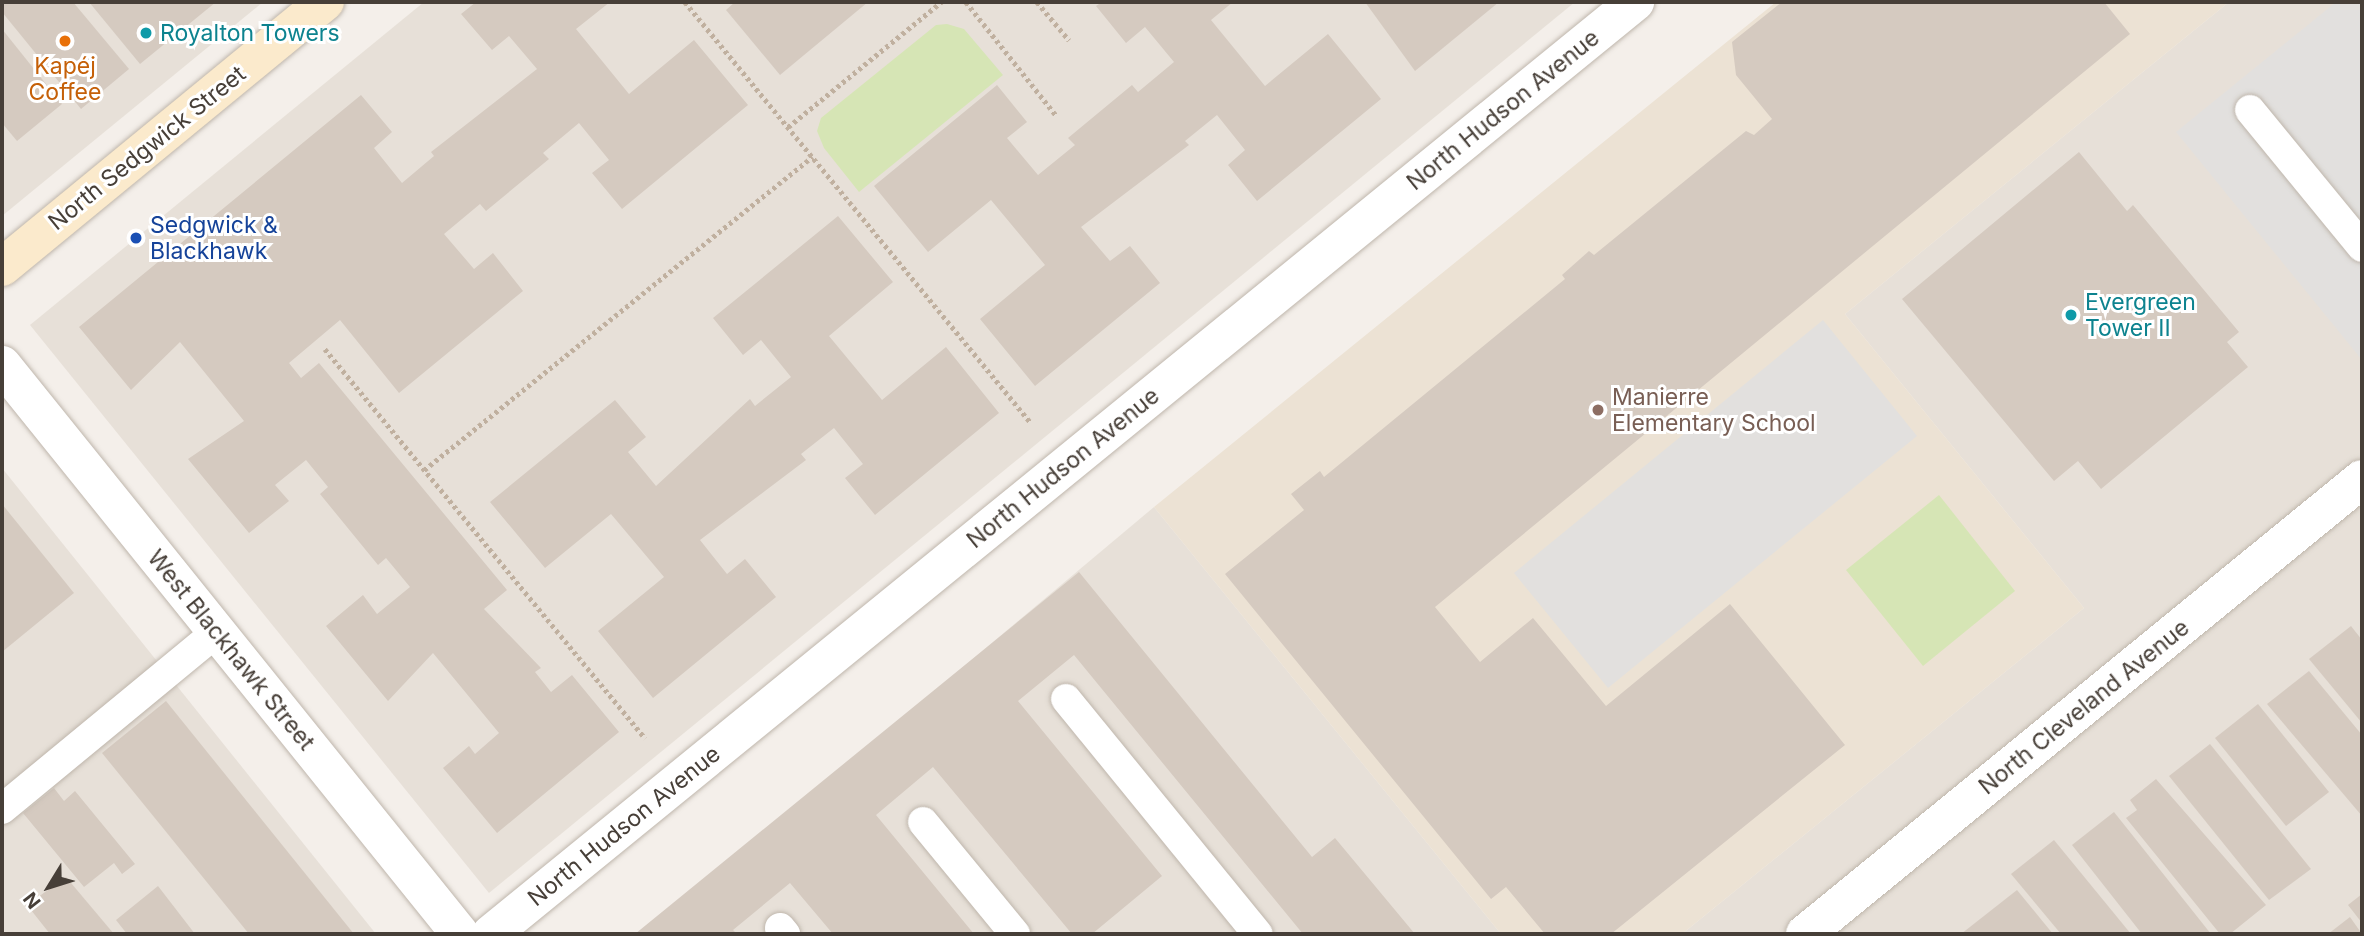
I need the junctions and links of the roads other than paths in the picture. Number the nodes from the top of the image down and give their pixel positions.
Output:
1 (325, 2) edge
2 (1635, 2) edge
3 (2250, 110) dead end
4 (2362, 247) edge
5 (2, 267) edge
6 (2, 365) edge
7 (2362, 479) edge
8 (217, 632) junction
9 (1066, 699) dead end
10 (2, 809) edge
11 (923, 822) dead end
12 (460, 934) edge
13 (491, 934) edge
14 (1015, 934) edge
15 (1258, 934) edge
16 (1805, 934) edge

1 - 5 street, North Sedgwick Street
2 - 13 street, North Hudson Avenue
3 - 4 lane
6 - 8 street, West Blackhawk Street
7 - 16 street, North Cleveland Avenue
8 - 10 lane
8 - 12 street, West Blackhawk Street
9 - 15 lane
11 - 14 lane

